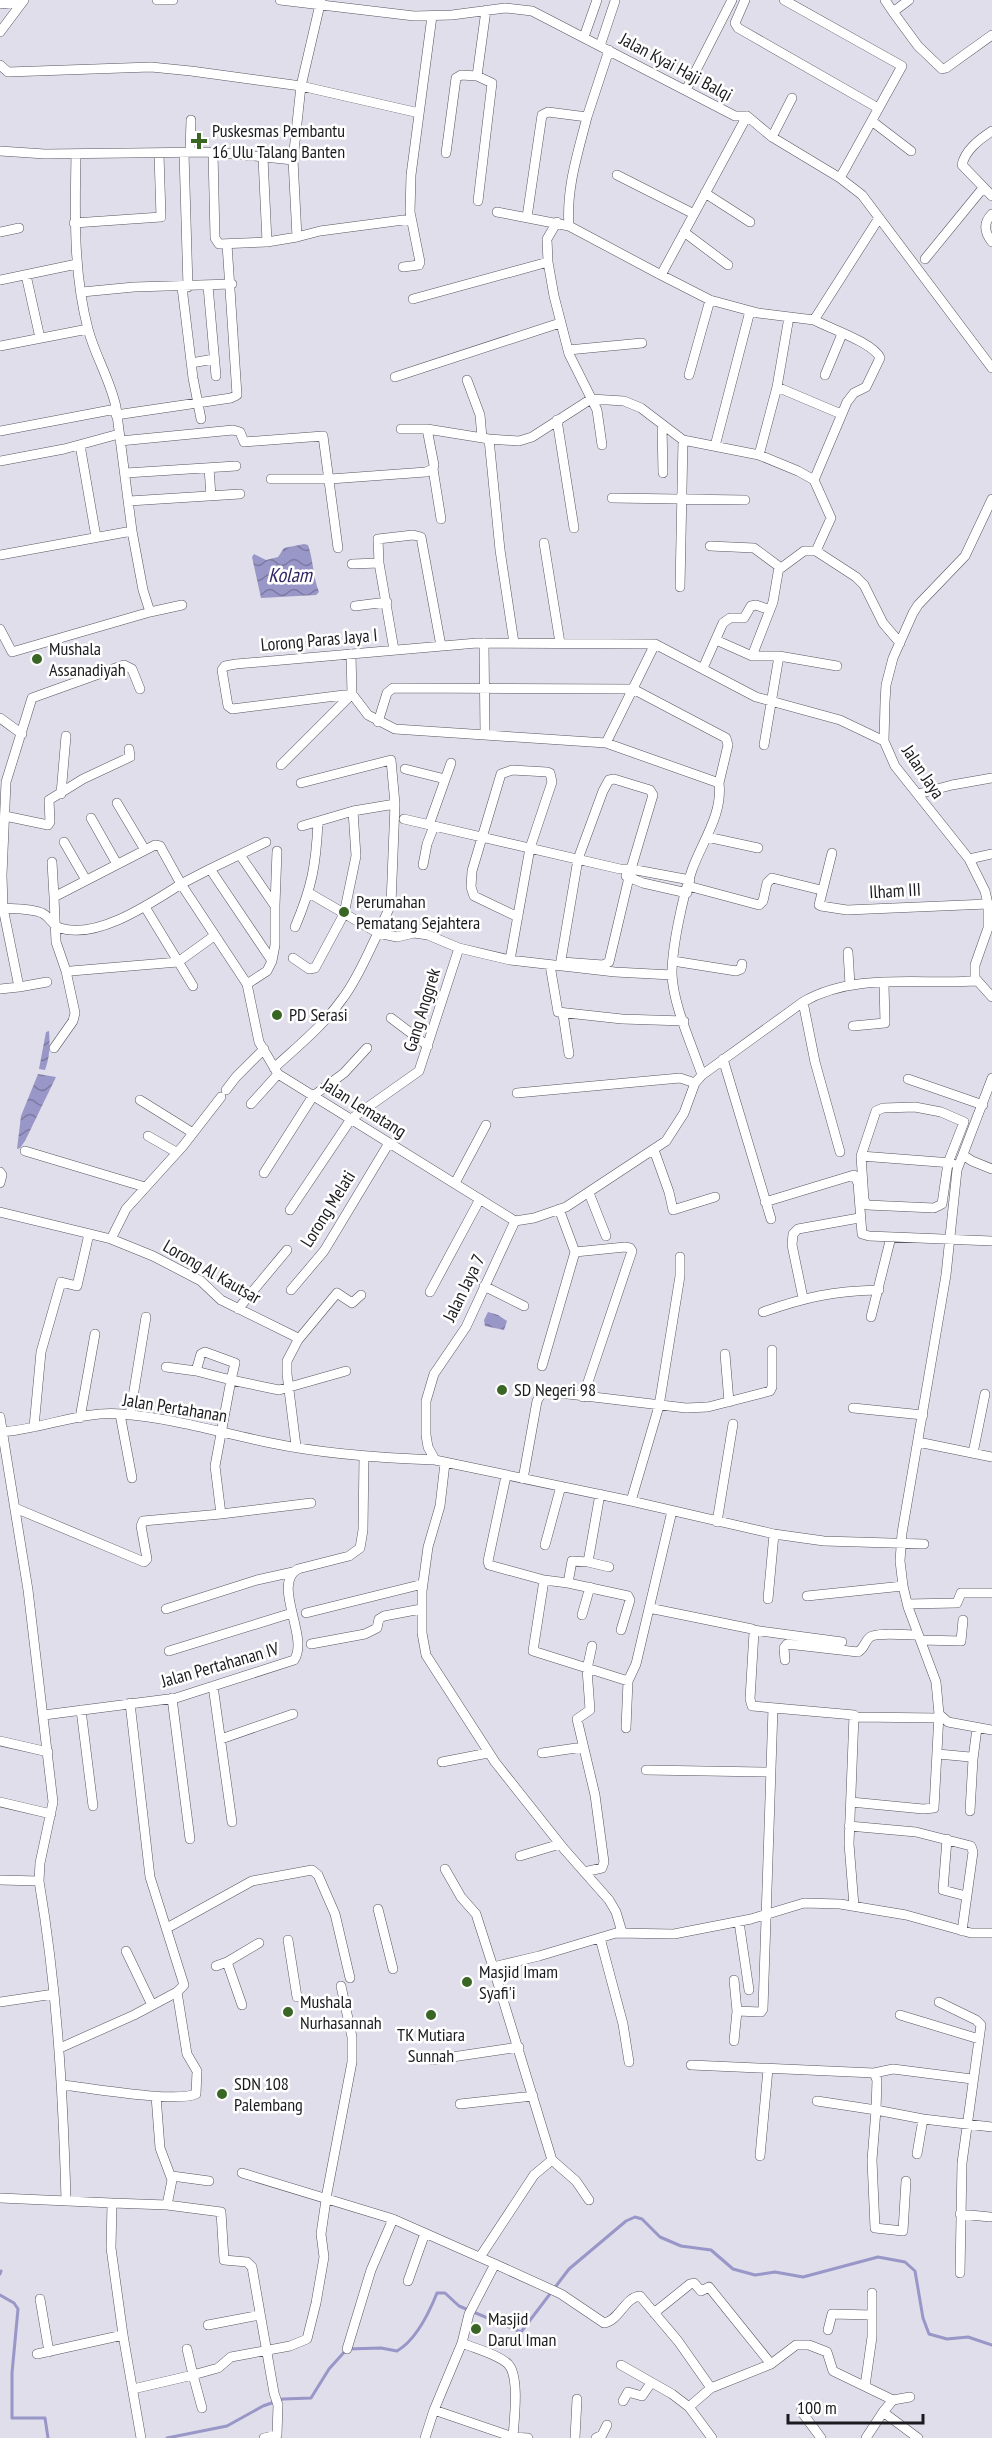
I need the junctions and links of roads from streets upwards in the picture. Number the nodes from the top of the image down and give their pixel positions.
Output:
1 (157, 0) edge
2 (173, 0) edge
3 (280, 0) edge
4 (534, 0) edge
5 (597, 0) edge
6 (732, 0) edge
7 (745, 0) edge
8 (784, 0) edge
9 (885, 0) edge
10 (909, 0) edge
11 (23, 1) edge
12 (615, 1) edge
13 (321, 2) edge
14 (0, 4) edge
15 (486, 10) junction
16 (532, 11) junction
17 (893, 12) junction
18 (432, 16) junction
19 (0, 32) edge
20 (992, 34) edge
21 (584, 37) junction
22 (600, 46) junction
23 (609, 50) junction
24 (0, 65) edge
25 (477, 76) junction
26 (301, 86) junction
27 (686, 90) junction
28 (792, 98) dead end
29 (878, 108) junction
30 (419, 113) junction
31 (747, 116) junction
32 (587, 117) junction
33 (191, 120) dead end
34 (873, 122) junction
35 (992, 131) edge
36 (772, 137) junction
37 (0, 151) edge
38 (911, 151) dead end
39 (187, 152) junction
40 (213, 152) junction
41 (446, 153) dead end
42 (76, 154) junction
43 (159, 154) junction
44 (263, 158) junction
45 (293, 160) junction
46 (617, 175) dead end
47 (840, 178) junction
48 (983, 188) junction
49 (705, 193) junction
50 (992, 196) edge
51 (478, 201) dead end
52 (497, 212) dead end
53 (694, 214) junction
54 (992, 214) edge
55 (527, 217) junction
56 (879, 218) junction
57 (411, 219) junction
58 (557, 222) junction
59 (750, 222) dead end
60 (74, 224) junction
61 (569, 226) junction
62 (19, 228) dead end
63 (0, 232) edge
64 (684, 232) junction
65 (297, 237) junction
66 (267, 242) junction
67 (992, 242) edge
68 (227, 243) junction
69 (925, 259) dead end
70 (548, 262) junction
71 (77, 264) junction
72 (728, 265) dead end
73 (403, 267) dead end
74 (26, 275) junction
75 (661, 275) junction
76 (0, 280) edge
77 (231, 284) junction
78 (208, 286) junction
79 (185, 287) junction
80 (82, 292) junction
81 (413, 299) dead end
82 (710, 300) junction
83 (750, 311) junction
84 (789, 317) junction
85 (814, 320) junction
86 (560, 323) junction
87 (88, 329) junction
88 (842, 334) junction
89 (40, 338) junction
90 (642, 343) dead end
91 (0, 346) edge
92 (568, 350) junction
93 (214, 359) junction
94 (191, 363) junction
95 (992, 368) edge
96 (689, 375) dead end
97 (825, 375) dead end
98 (216, 376) dead end
99 (395, 377) dead end
100 (467, 380) dead end
101 (777, 387) junction
102 (591, 399) junction
103 (197, 402) junction
104 (116, 412) junction
105 (841, 414) junction
106 (201, 419) dead end
107 (557, 420) junction
108 (662, 425) junction
109 (401, 429) dead end
110 (427, 429) junction
111 (0, 432) edge
112 (120, 437) junction
113 (486, 438) junction
114 (683, 441) junction
115 (80, 445) junction
116 (602, 445) dead end
117 (715, 446) junction
118 (759, 455) junction
119 (0, 461) edge
120 (236, 466) dead end
121 (209, 468) junction
122 (433, 469) junction
123 (126, 473) junction
124 (663, 473) dead end
125 (271, 479) dead end
126 (330, 479) junction
127 (814, 480) junction
128 (240, 494) dead end
129 (212, 496) junction
130 (612, 498) dead end
131 (681, 499) junction
132 (992, 499) edge
133 (745, 500) dead end
134 (129, 501) junction
135 (441, 519) dead end
136 (574, 528) dead end
137 (132, 531) junction
138 (96, 537) junction
139 (544, 543) dead end
140 (710, 546) dead end
141 (338, 548) dead end
142 (816, 551) junction
143 (0, 555) edge
144 (379, 563) junction
145 (352, 564) dead end
146 (779, 567) junction
147 (680, 587) dead end
148 (387, 602) junction
149 (183, 605) dead end
150 (355, 606) dead end
151 (770, 610) junction
152 (150, 612) junction
153 (0, 629) edge
154 (716, 640) junction
155 (484, 643) junction
156 (514, 643) junction
157 (560, 643) junction
158 (900, 643) junction
159 (655, 644) junction
160 (441, 646) junction
161 (394, 650) junction
162 (12, 652) junction
163 (351, 654) junction
164 (0, 656) edge
165 (752, 656) junction
166 (779, 656) junction
167 (837, 666) dead end
168 (703, 668) junction
169 (484, 687) junction
170 (140, 689) dead end
171 (633, 689) junction
172 (352, 694) junction
173 (771, 701) junction
174 (0, 718) edge
175 (378, 722) junction
176 (485, 734) junction
177 (22, 735) junction
178 (66, 736) dead end
179 (884, 741) junction
180 (606, 743) junction
181 (764, 745) dead end
182 (129, 749) dead end
183 (451, 762) dead end
184 (281, 765) dead end
185 (405, 769) dead end
186 (992, 778) edge
187 (4, 779) edge
188 (445, 779) junction
189 (301, 783) dead end
190 (719, 783) junction
191 (61, 794) junction
192 (918, 794) junction
193 (117, 803) dead end
194 (394, 804) junction
195 (353, 811) junction
196 (5, 816) junction
197 (91, 818) dead end
198 (404, 819) dead end
199 (318, 822) junction
200 (432, 825) junction
201 (302, 826) dead end
202 (2, 829) edge
203 (483, 837) junction
204 (707, 837) junction
205 (64, 842) dead end
206 (266, 842) dead end
207 (530, 848) junction
208 (758, 848) dead end
209 (145, 850) junction
210 (277, 851) dead end
211 (832, 853) dead end
212 (992, 854) edge
213 (240, 855) junction
214 (969, 859) junction
215 (578, 860) junction
216 (52, 862) dead end
217 (117, 864) junction
218 (423, 865) dead end
219 (210, 869) junction
220 (630, 874) junction
221 (657, 874) junction
222 (86, 880) junction
223 (181, 884) junction
224 (655, 885) junction
225 (688, 886) junction
226 (821, 890) junction
227 (309, 893) junction
228 (54, 897) junction
229 (988, 904) junction
230 (275, 906) junction
231 (145, 907) junction
232 (2, 908) edge
233 (344, 914) junction
234 (518, 917) junction
235 (54, 925) junction
236 (295, 927) dead end
237 (378, 933) junction
238 (214, 936) junction
239 (459, 948) junction
240 (848, 952) dead end
241 (293, 958) dead end
242 (510, 960) junction
243 (272, 961) junction
244 (673, 961) junction
245 (178, 962) junction
246 (742, 964) dead end
247 (550, 965) junction
248 (71, 971) dead end
249 (672, 975) junction
250 (976, 981) junction
251 (47, 982) dead end
252 (248, 984) junction
253 (884, 984) junction
254 (850, 985) junction
255 (193, 986) dead end
256 (19, 987) junction
257 (0, 988) edge
258 (992, 997) edge
259 (803, 1002) junction
260 (563, 1014) junction
261 (391, 1018) dead end
262 (684, 1021) junction
263 (854, 1026) dead end
264 (428, 1046) junction
265 (54, 1048) dead end
266 (367, 1048) dead end
267 (264, 1049) junction
268 (569, 1054) dead end
269 (723, 1059) junction
270 (276, 1071) junction
271 (908, 1078) dead end
272 (992, 1078) edge
273 (699, 1079) junction
274 (517, 1093) dead end
275 (313, 1096) junction
276 (140, 1100) dead end
277 (251, 1104) dead end
278 (983, 1105) junction
279 (351, 1119) junction
280 (486, 1125) dead end
281 (193, 1133) junction
282 (148, 1136) dead end
283 (389, 1143) junction
284 (654, 1150) junction
285 (25, 1151) dead end
286 (176, 1152) junction
287 (840, 1152) dead end
288 (861, 1156) junction
289 (961, 1159) junction
290 (948, 1163) junction
291 (992, 1169) edge
292 (0, 1172) edge
293 (264, 1173) dead end
294 (0, 1183) edge
295 (455, 1183) junction
296 (145, 1187) junction
297 (589, 1193) junction
298 (715, 1197) dead end
299 (480, 1199) junction
300 (765, 1202) junction
301 (559, 1209) junction
302 (291, 1210) dead end
303 (0, 1212) edge
304 (860, 1218) junction
305 (771, 1219) dead end
306 (515, 1221) junction
307 (89, 1234) junction
308 (606, 1236) dead end
309 (891, 1237) junction
310 (111, 1239) junction
311 (950, 1240) junction
312 (992, 1241) edge
313 (287, 1250) dead end
314 (575, 1252) junction
315 (680, 1257) dead end
316 (484, 1286) junction
317 (291, 1290) dead end
318 (879, 1290) junction
319 (430, 1292) dead end
320 (361, 1295) dead end
321 (802, 1298) junction
322 (524, 1306) dead end
323 (238, 1309) junction
324 (763, 1312) dead end
325 (146, 1317) dead end
326 (871, 1317) dead end
327 (95, 1334) dead end
328 (298, 1340) junction
329 (772, 1350) dead end
330 (725, 1354) dead end
331 (542, 1366) dead end
332 (166, 1367) dead end
333 (196, 1371) junction
334 (346, 1371) dead end
335 (231, 1380) junction
336 (289, 1388) junction
337 (985, 1394) dead end
338 (583, 1396) junction
339 (729, 1402) junction
340 (659, 1406) junction
341 (853, 1408) dead end
342 (125, 1414) junction
343 (923, 1415) junction
344 (0, 1417) edge
345 (80, 1418) junction
346 (733, 1424) dead end
347 (34, 1427) junction
348 (220, 1431) junction
349 (1, 1432) edge
350 (918, 1442) junction
351 (296, 1446) junction
352 (973, 1453) junction
353 (364, 1456) junction
354 (992, 1457) edge
355 (435, 1460) junction
356 (446, 1463) junction
357 (506, 1476) junction
358 (132, 1478) dead end
359 (523, 1479) junction
360 (561, 1486) junction
361 (600, 1494) junction
362 (631, 1501) junction
363 (311, 1503) dead end
364 (15, 1508) junction
365 (672, 1511) junction
366 (221, 1514) junction
367 (717, 1522) junction
368 (774, 1534) junction
369 (900, 1542) junction
370 (924, 1544) dead end
371 (545, 1545) dead end
372 (588, 1562) junction
373 (609, 1568) dead end
374 (293, 1572) junction
375 (544, 1580) junction
376 (568, 1583) junction
377 (423, 1584) junction
378 (903, 1586) junction
379 (590, 1587) junction
380 (992, 1593) edge
381 (807, 1596) dead end
382 (768, 1599) dead end
383 (907, 1604) junction
384 (649, 1608) junction
385 (166, 1609) dead end
386 (422, 1609) junction
387 (292, 1612) junction
388 (306, 1614) dead end
389 (582, 1615) dead end
390 (963, 1620) dead end
391 (621, 1630) dead end
392 (753, 1630) junction
393 (920, 1638) junction
394 (842, 1642) dead end
395 (311, 1644) dead end
396 (592, 1647) dead end
397 (169, 1651) dead end
398 (785, 1660) dead end
399 (587, 1669) junction
400 (628, 1681) junction
401 (213, 1686) junction
402 (172, 1698) junction
403 (130, 1703) junction
404 (773, 1708) junction
405 (81, 1710) junction
406 (293, 1714) dead end
407 (44, 1715) junction
408 (939, 1716) junction
409 (855, 1717) junction
410 (626, 1728) dead end
411 (977, 1728) junction
412 (992, 1730) edge
413 (220, 1739) junction
414 (0, 1741) edge
415 (583, 1748) junction
416 (48, 1752) junction
417 (488, 1753) junction
418 (542, 1753) dead end
419 (938, 1754) junction
420 (973, 1760) junction
421 (442, 1762) dead end
422 (646, 1770) dead end
423 (769, 1772) junction
424 (0, 1802) edge
425 (851, 1802) junction
426 (93, 1806) dead end
427 (970, 1810) dead end
428 (51, 1814) junction
429 (232, 1822) dead end
430 (849, 1826) junction
431 (190, 1839) dead end
432 (948, 1839) junction
433 (560, 1844) junction
434 (520, 1856) dead end
435 (445, 1869) dead end
436 (584, 1872) junction
437 (0, 1880) edge
438 (39, 1881) junction
439 (966, 1896) junction
440 (854, 1906) junction
441 (378, 1909) dead end
442 (766, 1914) junction
443 (739, 1922) junction
444 (167, 1928) junction
445 (962, 1931) junction
446 (622, 1932) junction
447 (992, 1933) edge
448 (600, 1938) junction
449 (288, 1940) dead end
450 (259, 1943) dead end
451 (126, 1951) dead end
452 (227, 1962) junction
453 (216, 1966) dead end
454 (493, 1967) junction
455 (393, 1970) dead end
456 (350, 1978) dead end
457 (734, 1980) dead end
458 (341, 1986) dead end
459 (749, 1990) dead end
460 (177, 1992) junction
461 (54, 1995) junction
462 (297, 1997) dead end
463 (0, 2002) edge
464 (939, 2002) dead end
465 (152, 2005) junction
466 (242, 2005) dead end
467 (737, 2011) junction
468 (900, 2015) dead end
469 (979, 2039) junction
470 (734, 2041) dead end
471 (519, 2047) junction
472 (60, 2048) junction
473 (432, 2060) dead end
474 (629, 2062) dead end
475 (691, 2065) dead end
476 (768, 2069) junction
477 (874, 2073) junction
478 (972, 2079) junction
479 (63, 2085) junction
480 (156, 2096) junction
481 (533, 2096) junction
482 (817, 2101) dead end
483 (460, 2104) dead end
484 (876, 2110) junction
485 (923, 2119) junction
486 (966, 2125) junction
487 (992, 2127) edge
488 (917, 2154) dead end
489 (760, 2156) dead end
490 (551, 2160) junction
491 (243, 2174) dead end
492 (172, 2176) junction
493 (209, 2181) dead end
494 (906, 2181) dead end
495 (0, 2198) edge
496 (326, 2199) junction
497 (66, 2200) junction
498 (589, 2200) dead end
499 (112, 2203) junction
500 (167, 2205) junction
501 (960, 2214) junction
502 (990, 2217) dead end
503 (393, 2219) junction
504 (425, 2233) junction
505 (480, 2257) junction
506 (495, 2264) junction
507 (960, 2273) dead end
508 (408, 2281) dead end
509 (872, 2293) dead end
510 (40, 2300) dead end
511 (654, 2313) junction
512 (260, 2315) junction
513 (872, 2315) junction
514 (208, 2325) dead end
515 (828, 2330) dead end
516 (123, 2335) junction
517 (462, 2343) junction
518 (187, 2349) dead end
519 (266, 2349) junction
520 (347, 2349) dead end
521 (49, 2352) junction
522 (37, 2354) dead end
523 (621, 2364) dead end
524 (771, 2364) junction
525 (194, 2375) junction
526 (651, 2383) junction
527 (865, 2386) junction
528 (711, 2388) junction
529 (133, 2389) junction
530 (910, 2397) dead end
531 (577, 2399) dead end
532 (893, 2400) junction
533 (623, 2401) dead end
534 (689, 2407) junction
535 (202, 2408) dead end
536 (434, 2410) junction
537 (801, 2411) dead end
538 (883, 2412) junction
539 (607, 2425) dead end
540 (495, 2435) edge
541 (513, 2437) edge
542 (710, 2437) edge
543 (141, 2438) edge
544 (264, 2438) edge
545 (425, 2438) edge
546 (528, 2438) edge
547 (575, 2438) edge
548 (596, 2438) edge
549 (821, 2438) edge
550 (866, 2438) edge
551 (918, 2438) edge

1 - 2 street
3 - 13 street, Jalan Kyai Haji Balqi
4 - 16 street
5 - 21 street
6 - 27 street
7 - 29 street
8 - 29 street
9 - 17 street
10 - 17 street
11 - 14 street
11 - 19 street
12 - 22 street
13 - 18 street, Jalan Kyai Haji Balqi
13 - 26 street
15 - 16 street, Jalan Kyai Haji Balqi
15 - 18 street, Jalan Kyai Haji Balqi
15 - 25 street
16 - 21 street, Jalan Kyai Haji Balqi
17 - 20 street
18 - 30 street
21 - 22 street, Jalan Kyai Haji Balqi
22 - 23 street, Jalan Kyai Haji Balqi
23 - 27 street, Jalan Kyai Haji Balqi
23 - 32 street
24 - 26 street
25 - 41 street
25 - 51 street
26 - 30 street
26 - 45 street
27 - 31 street, Jalan Kyai Haji Balqi
28 - 36 street
29 - 34 street
30 - 57 street
31 - 36 street, Jalan Kyai Haji Balqi
31 - 49 street
32 - 55 street
32 - 61 street
33 - 39 street
34 - 38 street
34 - 47 street
35 - 48 street
36 - 47 street, Jalan Kyai Haji Balqi
37 - 42 street
39 - 40 street
39 - 43 street
39 - 79 street
40 - 44 street
40 - 68 street
42 - 43 street
42 - 60 street
43 - 60 street
44 - 45 street
44 - 66 street
45 - 65 street
46 - 53 street
47 - 56 street, Jalan Kyai Haji Balqi
48 - 50 street
48 - 69 street
49 - 53 street
49 - 59 street
52 - 55 street
53 - 64 street
54 - 67 street
55 - 58 street
56 - 85 street
56 - 95 street, Jalan Kyai Haji Balqi
57 - 65 street
57 - 73 street
58 - 61 street
58 - 70 street
60 - 71 street
61 - 75 street
62 - 63 street
64 - 72 street
64 - 75 street
65 - 66 street
66 - 68 street
68 - 77 street
70 - 81 street
70 - 86 street
71 - 74 street
71 - 80 street
74 - 76 street
74 - 89 street
75 - 82 street
77 - 78 street
77 - 103 street
78 - 79 street
78 - 93 street
79 - 80 street
79 - 94 street
80 - 87 street
82 - 83 street
82 - 96 street
83 - 84 street
83 - 117 street
84 - 85 street
84 - 101 street
85 - 88 street
86 - 92 street
86 - 99 street
87 - 89 street
87 - 104 street
88 - 97 street
88 - 105 street
89 - 91 street
90 - 92 street
92 - 102 street
93 - 94 street
93 - 98 street
94 - 103 street
100 - 113 street
101 - 105 street
101 - 118 street
102 - 107 street
102 - 108 street
102 - 116 street
103 - 104 street
103 - 106 street
104 - 111 street
104 - 112 street
105 - 127 street
107 - 113 street
107 - 136 street
108 - 114 street
108 - 124 street
109 - 110 street
110 - 113 street
110 - 122 street
112 - 115 street
112 - 123 street
112 - 126 street
113 - 156 street
114 - 117 street
114 - 131 street
115 - 119 street
115 - 138 street
117 - 118 street
118 - 127 street
120 - 121 street
121 - 123 street
121 - 129 street
122 - 126 street
122 - 135 street
123 - 134 street
125 - 126 street
126 - 141 street
127 - 142 street
128 - 129 street
129 - 134 street
130 - 131 street
131 - 133 street
131 - 147 street
132 - 158 street, Jalan Jaya
134 - 137 street
137 - 138 street
137 - 152 street
138 - 143 street
139 - 157 street
140 - 146 street
142 - 146 street
142 - 158 street
144 - 145 street
144 - 148 street
144 - 160 street
146 - 151 street
148 - 150 street
148 - 161 street
149 - 152 street
151 - 154 street
151 - 165 street
152 - 162 street
153 - 162 street
154 - 165 street
154 - 168 street
155 - 156 street, Lorong Paras Jaya I
155 - 160 street, Lorong Paras Jaya I
155 - 169 street
156 - 157 street, Lorong Paras Jaya I
157 - 159 street, Lorong Paras Jaya I
158 - 179 street, Jalan Jaya
159 - 168 street
159 - 171 street
160 - 161 street, Lorong Paras Jaya I
161 - 163 street, Lorong Paras Jaya I
162 - 164 street
163 - 172 street
163 - 172 street, Lorong Paras Jaya I
165 - 166 street
166 - 167 street
166 - 173 street
168 - 173 street
169 - 171 street
169 - 175 street
169 - 176 street
170 - 177 street
171 - 180 street
171 - 190 street
172 - 175 street
172 - 184 street
173 - 179 street
173 - 181 street
174 - 177 street
175 - 176 street
176 - 180 street
177 - 187 street
178 - 191 street
179 - 192 street, Jalan Jaya
180 - 190 street
182 - 191 street
183 - 188 street
185 - 188 street
186 - 192 street
187 - 196 street
188 - 200 street
189 - 194 street
190 - 204 street
191 - 196 street
192 - 214 street, Jalan Jaya
193 - 209 street
194 - 195 street
194 - 237 street
195 - 199 street
195 - 233 street
196 - 202 street
197 - 217 street
198 - 200 street
199 - 201 street
199 - 227 street
200 - 203 street
200 - 218 street
202 - 232 street
203 - 207 street
203 - 207 street
203 - 234 street
204 - 208 street
204 - 225 street
205 - 222 street
206 - 213 street
207 - 215 street
207 - 234 street
209 - 217 street
209 - 223 street
210 - 230 street
211 - 226 street
212 - 214 street
213 - 219 street
213 - 230 street
214 - 229 street, Jalan Jaya
215 - 220 street
215 - 220 street
215 - 220 street
216 - 228 street
217 - 222 street
219 - 223 street
219 - 243 street
220 - 221 street
220 - 224 street
221 - 224 street
221 - 225 street
222 - 228 street
223 - 231 street
223 - 238 street
224 - 225 street
225 - 226 street
225 - 244 street
226 - 229 street, Ilham III
227 - 233 street
227 - 236 street
228 - 235 street
229 - 250 street, Jalan Jaya
230 - 243 street
231 - 235 street
231 - 245 street
232 - 235 street
232 - 256 street
233 - 237 street
233 - 241 street
234 - 242 street
235 - 265 street
237 - 239 street
237 - 270 street
238 - 245 street
238 - 252 street
239 - 242 street
239 - 264 street, Gang Anggrek
240 - 254 street
242 - 247 street
243 - 252 street
244 - 246 street
244 - 249 street
245 - 248 street
245 - 255 street
247 - 249 street
247 - 260 street
249 - 262 street
250 - 253 street
250 - 258 street
251 - 256 street
252 - 267 street
253 - 254 street
253 - 263 street
254 - 259 street
256 - 257 street
259 - 269 street
259 - 287 street
260 - 262 street
260 - 268 street
261 - 264 street
262 - 273 street
264 - 279 street, Gang Anggrek
266 - 275 street
267 - 270 street
267 - 281 street
269 - 273 street
269 - 300 street
270 - 275 street, Jalan Lematang
270 - 277 street
271 - 278 street
272 - 278 street
273 - 274 street
273 - 284 street
275 - 279 street, Jalan Lematang
275 - 293 street
276 - 281 street
278 - 289 street
279 - 283 street, Jalan Lematang
279 - 302 street
280 - 295 street
281 - 286 street
282 - 286 street
283 - 295 street, Jalan Lematang
283 - 317 street, Lorong Melati
284 - 297 street
284 - 298 street
285 - 296 street
286 - 296 street
288 - 290 street
288 - 290 street
288 - 290 street
289 - 290 street
289 - 291 street
289 - 311 street
292 - 294 street
295 - 299 street, Jalan Lematang
296 - 310 street
297 - 301 street
297 - 308 street
299 - 306 street, Jalan Lematang
299 - 319 street
300 - 304 street
300 - 305 street
301 - 306 street
301 - 314 street
303 - 307 street, Lorong Al Kautsar
304 - 309 street
304 - 321 street
306 - 316 street, Jalan Jaya 7
307 - 310 street, Lorong Al Kautsar
307 - 347 street
309 - 311 street
309 - 318 street
310 - 323 street, Lorong Al Kautsar
311 - 312 street
311 - 343 street
313 - 323 street
314 - 331 street
314 - 338 street
315 - 340 street
316 - 322 street
316 - 355 street, Jalan Jaya 7
318 - 321 street
318 - 326 street
320 - 328 street
321 - 324 street
323 - 328 street, Lorong Al Kautsar
325 - 342 street
327 - 345 street
328 - 336 street
329 - 339 street
330 - 339 street
332 - 333 street
333 - 335 street
333 - 335 street
334 - 336 street
335 - 336 street
335 - 348 street
336 - 351 street
337 - 352 street
338 - 340 street
338 - 359 street
339 - 340 street
340 - 362 street
341 - 343 street
342 - 345 street, Jalan Pertahanan
342 - 348 street, Jalan Pertahanan
342 - 358 street
343 - 350 street
344 - 349 street
345 - 347 street, Jalan Pertahanan
346 - 367 street
347 - 349 street, Jalan Pertahanan
348 - 351 street, Jalan Pertahanan
348 - 366 street
349 - 364 street
350 - 352 street
350 - 369 street
351 - 353 street, Jalan Pertahanan
352 - 354 street
353 - 355 street, Jalan Pertahanan
353 - 374 street
355 - 356 street, Jalan Pertahanan
356 - 357 street, Jalan Pertahanan
356 - 377 street
357 - 359 street, Jalan Pertahanan
357 - 375 street
359 - 360 street, Jalan Pertahanan
360 - 361 street, Jalan Pertahanan
360 - 371 street
361 - 362 street, Jalan Pertahanan
361 - 372 street
362 - 365 street, Jalan Pertahanan
363 - 366 street
364 - 366 street
364 - 407 street
365 - 367 street, Jalan Pertahanan
365 - 384 street
367 - 368 street, Jalan Pertahanan
368 - 369 street, Jalan Pertahanan
368 - 382 street
369 - 370 street, Jalan Pertahanan
369 - 378 street
372 - 373 street
372 - 376 street
374 - 385 street
374 - 387 street, Jalan Pertahanan IV
375 - 376 street
375 - 399 street
376 - 379 street
377 - 386 street
377 - 388 street
378 - 381 street
378 - 383 street
379 - 389 street
379 - 391 street
380 - 383 street
383 - 393 street
384 - 392 street
384 - 400 street
386 - 395 street
386 - 417 street
387 - 397 street
387 - 401 street, Jalan Pertahanan IV
390 - 393 street
392 - 394 street
392 - 404 street
393 - 398 street
393 - 408 street
396 - 399 street
399 - 400 street
399 - 415 street
400 - 410 street
401 - 402 street, Jalan Pertahanan IV
401 - 413 street
402 - 403 street, Jalan Pertahanan IV
402 - 431 street
403 - 405 street, Jalan Pertahanan IV
403 - 444 street
404 - 409 street
404 - 423 street
405 - 407 street, Jalan Pertahanan IV
405 - 426 street
406 - 413 street
407 - 416 street
408 - 409 street
408 - 411 street
408 - 419 street
409 - 425 street
411 - 412 street
411 - 420 street
413 - 429 street
414 - 416 street
415 - 418 street
415 - 436 street
416 - 428 street
417 - 421 street
417 - 433 street
419 - 420 street
419 - 425 street
420 - 427 street
422 - 423 street
423 - 442 street
424 - 428 street
425 - 430 street
428 - 438 street
430 - 432 street
430 - 440 street
432 - 439 street
432 - 439 street
433 - 434 street
433 - 436 street
435 - 454 street
436 - 446 street
437 - 438 street
438 - 461 street
439 - 445 street
440 - 442 street
440 - 445 street
441 - 455 street
442 - 443 street
442 - 467 street
443 - 446 street
443 - 459 street
444 - 456 street
444 - 460 street
445 - 447 street
446 - 448 street
448 - 454 street
448 - 474 street
449 - 462 street
450 - 452 street
451 - 465 street
452 - 453 street
452 - 466 street
454 - 471 street
457 - 467 street
458 - 496 street
460 - 465 street
460 - 480 street
461 - 463 street
461 - 472 street
464 - 469 street
465 - 472 street
467 - 470 street
468 - 469 street
469 - 478 street
471 - 473 street
471 - 481 street
472 - 479 street
475 - 476 street
476 - 477 street
476 - 489 street
477 - 478 street
477 - 484 street
478 - 486 street
479 - 480 street
479 - 497 street
480 - 492 street
481 - 483 street
481 - 490 street
482 - 484 street
484 - 485 street
484 - 494 street
485 - 486 street
485 - 488 street
486 - 487 street
486 - 501 street
490 - 498 street
490 - 505 street
491 - 496 street
492 - 493 street
492 - 500 street
495 - 497 street
496 - 503 street
496 - 519 street
497 - 499 street
499 - 500 street
499 - 516 street
500 - 512 street
501 - 502 street
501 - 507 street
503 - 504 street
503 - 520 street
504 - 505 street
504 - 508 street
505 - 506 street
506 - 511 street
506 - 517 street
509 - 513 street
510 - 521 street
511 - 524 street
511 - 528 street
512 - 514 street
512 - 519 street
513 - 515 street
513 - 527 street
516 - 521 street
516 - 529 street
517 - 536 street
517 - 541 street
518 - 525 street
519 - 525 street
519 - 544 street
521 - 522 street
523 - 526 street
524 - 527 street
524 - 528 street
525 - 529 street
525 - 535 street
526 - 533 street
526 - 534 street
527 - 532 street
528 - 534 street
529 - 543 street
530 - 532 street
531 - 547 street
532 - 538 street
534 - 542 street
536 - 540 street
536 - 545 street
537 - 549 street
538 - 550 street
538 - 551 street
539 - 548 street
540 - 541 street
541 - 546 street

